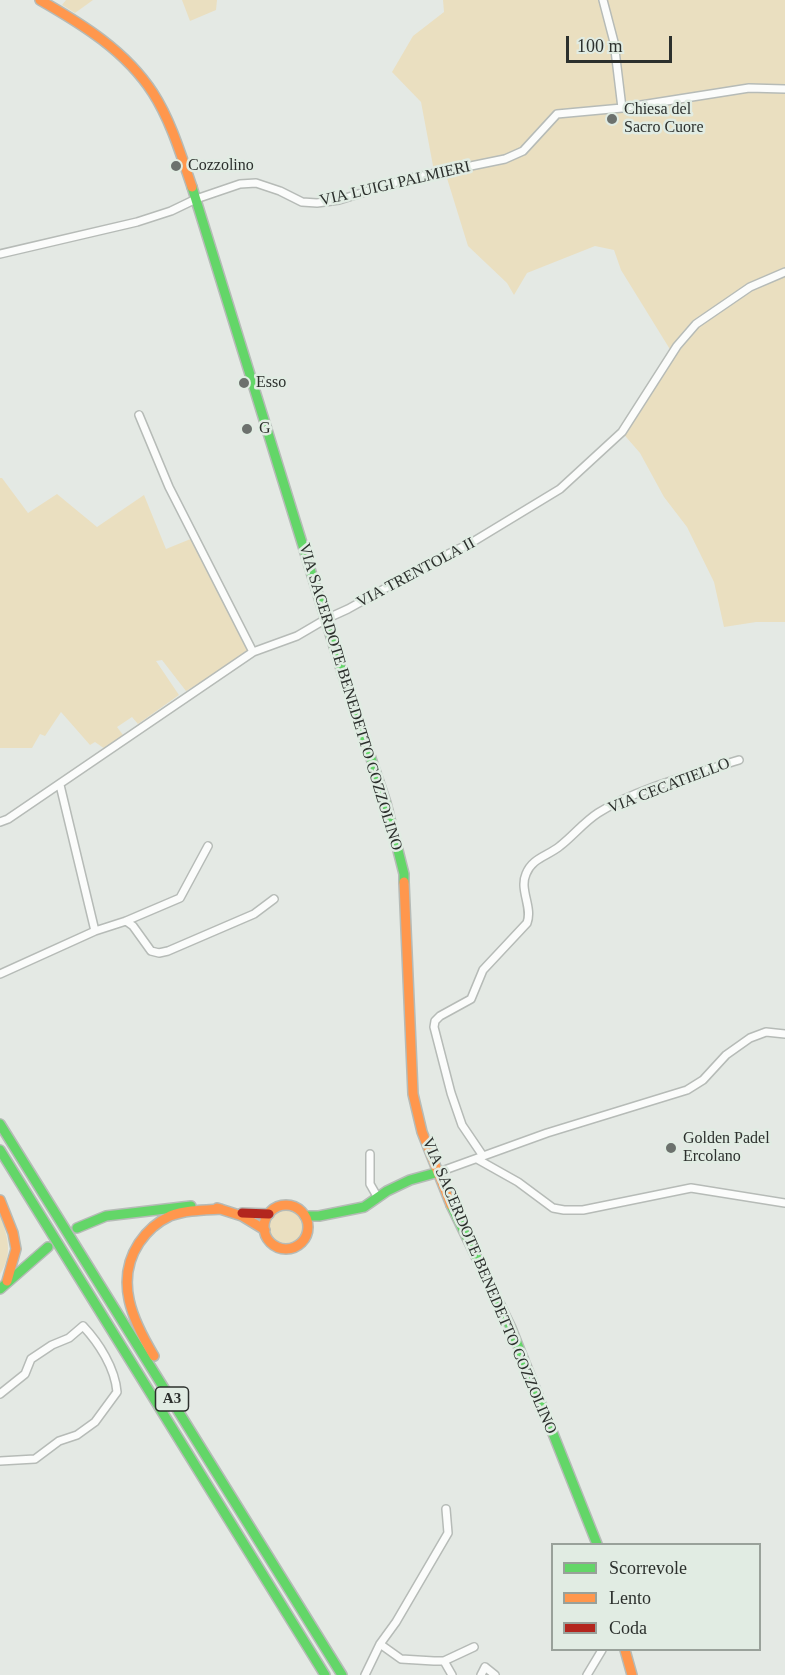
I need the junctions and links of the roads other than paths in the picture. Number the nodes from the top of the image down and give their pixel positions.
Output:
1 (40, 0) edge
2 (603, 0) edge
3 (785, 89) edge
4 (622, 108) junction
5 (196, 199) junction
6 (0, 254) edge
7 (785, 272) edge
8 (139, 415) dead end
9 (326, 619) junction
10 (253, 652) junction
11 (739, 759) dead end
12 (60, 785) junction
13 (0, 822) edge
14 (208, 846) dead end
15 (274, 899) dead end
16 (126, 921) junction
17 (95, 932) junction
18 (0, 974) edge
19 (785, 1034) edge
20 (0, 1124) edge
21 (0, 1150) edge
22 (370, 1154) dead end
23 (480, 1157) junction
24 (439, 1172) junction
25 (378, 1198) junction
26 (0, 1200) edge
27 (785, 1203) edge
28 (221, 1209) junction
29 (236, 1213) junction
30 (269, 1214) junction
31 (305, 1216) junction
32 (319, 1216) junction
33 (77, 1228) dead end
34 (308, 1228) junction
35 (265, 1230) junction
36 (48, 1247) dead end
37 (7, 1281) junction
38 (0, 1289) edge
39 (0, 1394) edge
40 (197, 1440) junction
41 (0, 1461) edge
42 (446, 1509) dead end
43 (596, 1543) edge
44 (380, 1644) junction
45 (474, 1647) dead end
46 (601, 1651) edge
47 (624, 1651) edge
48 (444, 1661) junction
49 (325, 1675) edge
50 (342, 1675) edge
51 (365, 1675) edge
52 (452, 1675) edge
53 (481, 1675) edge
54 (495, 1675) edge
55 (587, 1675) edge
56 (632, 1675) edge

1 - 5 main road, VIA SACERDOTE BENEDETTO COZZOLINO
2 - 4 street
3 - 4 street, VIA LUIGI PALMIERI
4 - 5 street, VIA LUIGI PALMIERI
5 - 6 street, VIA LUIGI PALMIERI
5 - 9 main road, VIA SACERDOTE BENEDETTO COZZOLINO
7 - 9 street, VIA TRENTOLA II
8 - 10 street
9 - 10 street, VIA TRENTOLA II
9 - 24 main road, VIA SACERDOTE BENEDETTO COZZOLINO
10 - 12 street, VIA TRENTOLA II
11 - 23 street, VIA CECATIELLO
12 - 13 street, VIA TRENTOLA II
12 - 17 street
14 - 16 street
15 - 16 street
16 - 17 street
17 - 18 street
19 - 23 street
20 - 40 main road, A3
21 - 49 main road, A3
22 - 25 street
23 - 24 street
23 - 27 street
24 - 25 main road
24 - 43 main road, VIA SACERDOTE BENEDETTO COZZOLINO
25 - 32 main road
26 - 37 main road
28 - 29 main road
28 - 33 main road
28 - 40 main road
29 - 30 main road
29 - 35 main road
30 - 31 main road
30 - 35 main road
31 - 32 main road
31 - 34 main road
32 - 34 main road
34 - 35 main road
36 - 37 main road
37 - 38 main road
39 - 41 street
40 - 50 main road, A3
42 - 44 street
44 - 48 street
44 - 51 street
45 - 48 street
46 - 55 street
47 - 56 main road
48 - 52 street
53 - 54 street

